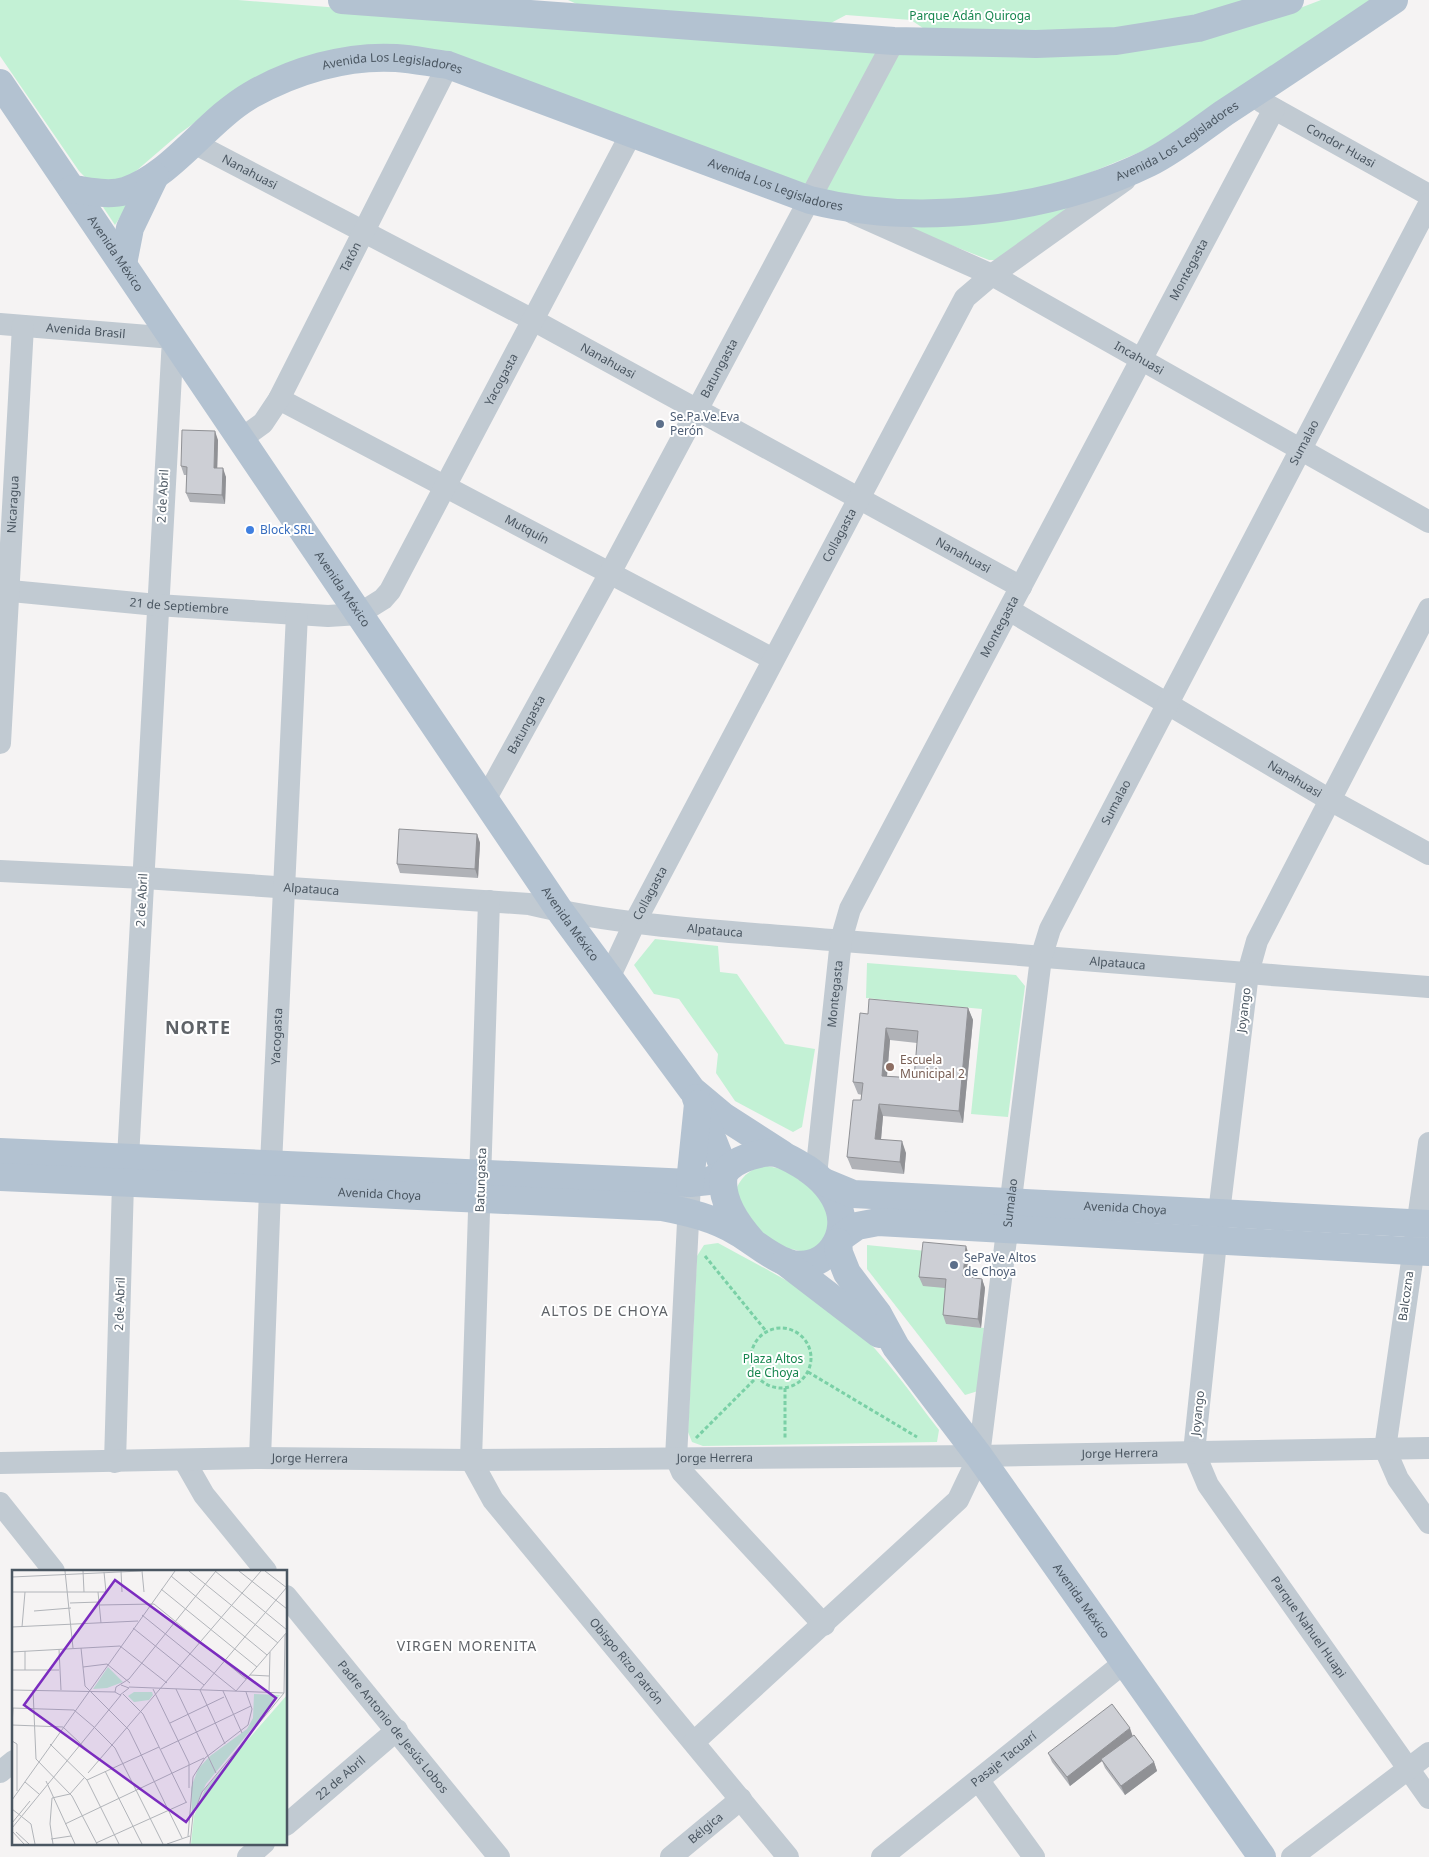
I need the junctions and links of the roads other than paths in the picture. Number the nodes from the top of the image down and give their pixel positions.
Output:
1 (342, 0) edge
2 (1290, 0) edge
3 (1394, 0) edge
4 (894, 41) junction
5 (448, 65) junction
6 (1, 85) edge
7 (1263, 102) junction
8 (631, 134) junction
9 (192, 142) junction
10 (1150, 162) junction
11 (154, 176) junction
12 (72, 189) junction
13 (1429, 195) edge
14 (810, 200) junction
15 (1429, 204) edge
16 (842, 208) junction
17 (364, 232) junction
18 (123, 264) junction
19 (992, 275) junction
20 (533, 320) junction
21 (0, 324) edge
22 (23, 326) junction
23 (172, 338) junction
24 (1141, 360) junction
25 (279, 399) junction
26 (698, 410) junction
27 (241, 438) junction
28 (1300, 449) junction
29 (445, 487) junction
30 (858, 498) junction
31 (1429, 522) edge
32 (610, 574) junction
33 (1021, 587) junction
34 (4, 590) edge
35 (156, 605) junction
36 (1429, 609) edge
37 (1009, 610) junction
38 (297, 614) junction
39 (359, 614) junction
40 (773, 659) junction
41 (1167, 704) junction
42 (0, 743) edge
43 (485, 800) junction
44 (1330, 800) junction
45 (1429, 854) edge
46 (0, 871) edge
47 (144, 878) junction
48 (285, 887) junction
49 (490, 901) junction
50 (560, 911) junction
51 (635, 922) junction
52 (841, 940) junction
53 (1041, 958) junction
54 (1248, 973) junction
55 (609, 978) junction
56 (1429, 987) edge
57 (695, 1096) junction
58 (1429, 1143) edge
59 (0, 1152) edge
60 (782, 1154) junction
61 (125, 1171) junction
62 (724, 1173) junction
63 (0, 1177) edge
64 (270, 1177) junction
65 (820, 1178) junction
66 (690, 1183) junction
67 (481, 1187) junction
68 (1012, 1202) junction
69 (1219, 1213) junction
70 (688, 1223) junction
71 (1423, 1224) edge
72 (1009, 1230) junction
73 (839, 1240) junction
74 (752, 1241) junction
75 (1217, 1241) junction
76 (1421, 1252) edge
77 (785, 1262) junction
78 (896, 1348) junction
79 (1429, 1448) edge
80 (1385, 1449) junction
81 (1194, 1452) junction
82 (979, 1456) junction
83 (260, 1458) junction
84 (676, 1458) junction
85 (184, 1460) junction
86 (471, 1460) junction
87 (116, 1462) junction
88 (0, 1463) edge
89 (0, 1503) edge
90 (1429, 1523) edge
91 (53, 1570) edge
92 (265, 1570) edge
93 (288, 1598) edge
94 (824, 1625) junction
95 (1125, 1662) junction
96 (397, 1730) junction
97 (694, 1742) junction
98 (1429, 1753) edge
99 (12, 1763) edge
100 (1409, 1769) junction
101 (0, 1772) edge
102 (979, 1781) junction
103 (1429, 1798) edge
104 (741, 1799) junction
105 (288, 1822) edge
106 (499, 1857) edge
107 (671, 1857) edge
108 (788, 1857) edge
109 (882, 1857) edge
110 (1034, 1857) edge
111 (1262, 1857) edge
112 (1292, 1857) edge

1 - 4 main road
2 - 4 main road
3 - 7 main road, Avenida Los Legisladores
4 - 14 street, Batungasta
5 - 8 main road, Avenida Los Legisladores
5 - 9 main road, Avenida Los Legisladores
5 - 17 street, Tatón
6 - 12 main road, Avenida México
7 - 10 main road, Avenida Los Legisladores
7 - 13 street, Condor Huasi
7 - 24 street, Montegasta
8 - 14 main road, Avenida Los Legisladores
8 - 20 street, Yacogasta
9 - 11 main road, Avenida Los Legisladores
9 - 17 street, Nanahuasi
10 - 16 main road, Avenida Los Legisladores
10 - 19 street, Collagasta
11 - 12 main road, Avenida Los Legisladores
11 - 18 main road, Avenida Los Legisladores
12 - 18 main road, Avenida México
14 - 16 main road, Avenida Los Legisladores
14 - 26 street, Batungasta
15 - 28 street, Sumalao
16 - 19 street, Incahuasi
17 - 20 street, Nanahuasi
17 - 25 street, Tatón
18 - 23 main road, Avenida México
19 - 24 street, Incahuasi
19 - 30 street, Collagasta
20 - 26 street, Nanahuasi
20 - 29 street, Yacogasta
21 - 22 street, Avenida Brasil
22 - 23 street, Avenida Brasil
22 - 34 street, Nicaragua
23 - 27 main road, Avenida México
23 - 35 street, 2 de Abril
24 - 28 street, Incahuasi
24 - 33 street, Montegasta
25 - 27 street, Tatón
25 - 29 street, Mutquín
26 - 30 street, Nanahuasi
26 - 32 street, Batungasta
27 - 39 main road, Avenida México
28 - 31 street, Incahuasi
28 - 41 street, Sumalao
29 - 32 street, Mutquín
29 - 39 street, Yacogasta
30 - 33 street, Nanahuasi
30 - 40 street, Collagasta
32 - 40 street, Mutquín
32 - 43 street, Batungasta
33 - 37 street, Montegasta
34 - 35 street, 21 de Septiembre
34 - 42 street, Nicaragua
35 - 38 street, 21 de Septiembre
35 - 47 street, 2 de Abril
36 - 44 street, Joyango
37 - 41 street, Nanahuasi
37 - 52 street, Montegasta
38 - 39 street, 21 de Septiembre
38 - 48 street, Yacogasta
39 - 43 main road, Avenida México
40 - 51 street, Collagasta
41 - 44 street, Nanahuasi
41 - 53 street, Sumalao
43 - 50 main road, Avenida México
44 - 45 street, Nanahuasi
44 - 54 street, Joyango
46 - 47 street, Alpatauca
47 - 48 street, Alpatauca
47 - 61 street, 2 de Abril
48 - 49 street, Alpatauca
48 - 64 street, Yacogasta
49 - 50 street, Alpatauca
49 - 67 street, Batungasta
50 - 51 street, Alpatauca
50 - 55 main road, Avenida México
51 - 52 street, Alpatauca
51 - 55 street, Collagasta
52 - 53 street, Alpatauca
52 - 65 street, Montegasta
53 - 54 street, Alpatauca
53 - 68 street, Sumalao
54 - 56 street, Alpatauca
54 - 69 street, Joyango
55 - 57 main road, Avenida México
57 - 60 main road, Avenida México
57 - 62 main road, Avenida México
57 - 66 main road
58 - 71 street, Balcozna
59 - 61 main road, Avenida Choya
60 - 62 main road
60 - 65 main road
61 - 63 main road, Avenida Choya
61 - 64 main road, Avenida Choya
61 - 87 street, 2 de Abril
62 - 66 main road, Avenida Choya
62 - 74 main road
64 - 67 main road, Avenida Choya
64 - 83 street, Yacogasta
65 - 68 main road, Avenida Choya
65 - 73 main road
66 - 67 main road, Avenida Choya
66 - 70 street
67 - 70 main road, Avenida Choya
67 - 86 street, Batungasta
68 - 69 main road, Avenida Choya
68 - 72 street, Sumalao
69 - 71 main road, Avenida Choya
69 - 75 street, Joyango
70 - 74 main road, Avenida Choya
70 - 84 street
71 - 76 street, Balcozna
72 - 73 main road
72 - 75 main road
72 - 82 street, Sumalao
73 - 77 main road
73 - 78 main road, Avenida México
74 - 77 main road
75 - 76 main road
75 - 81 street, Joyango
76 - 80 street, Balcozna
77 - 78 main road, Avenida México
78 - 82 main road, Avenida México
79 - 80 street, Jorge Herrera
80 - 81 street, Jorge Herrera
80 - 90 street
81 - 82 street, Jorge Herrera
81 - 100 street, Parque Nahuel Huapi
82 - 84 street, Jorge Herrera
82 - 94 street, Sumalao
82 - 95 main road, Avenida México
83 - 85 street, Jorge Herrera
83 - 86 street, Jorge Herrera
84 - 86 street, Jorge Herrera
84 - 94 street
85 - 87 street, Jorge Herrera
85 - 92 street
86 - 97 street, Obispo Rizo Patrón
87 - 88 street, Jorge Herrera
89 - 91 street
93 - 96 street, Padre Antonio de Jesús Lobos
94 - 97 street, Sumalao
95 - 102 street, Pasaje Tacuarí
95 - 111 main road, Avenida México
96 - 105 street, 22 de Abril
96 - 106 street, Padre Antonio de Jesús Lobos
97 - 104 street, Obispo Rizo Patrón
98 - 100 street
99 - 101 street
100 - 103 street, Parque Nahuel Huapi
100 - 112 street
102 - 109 street, Pasaje Tacuarí
102 - 110 street
104 - 107 street, Bélgica
104 - 108 street, Obispo Rizo Patrón

